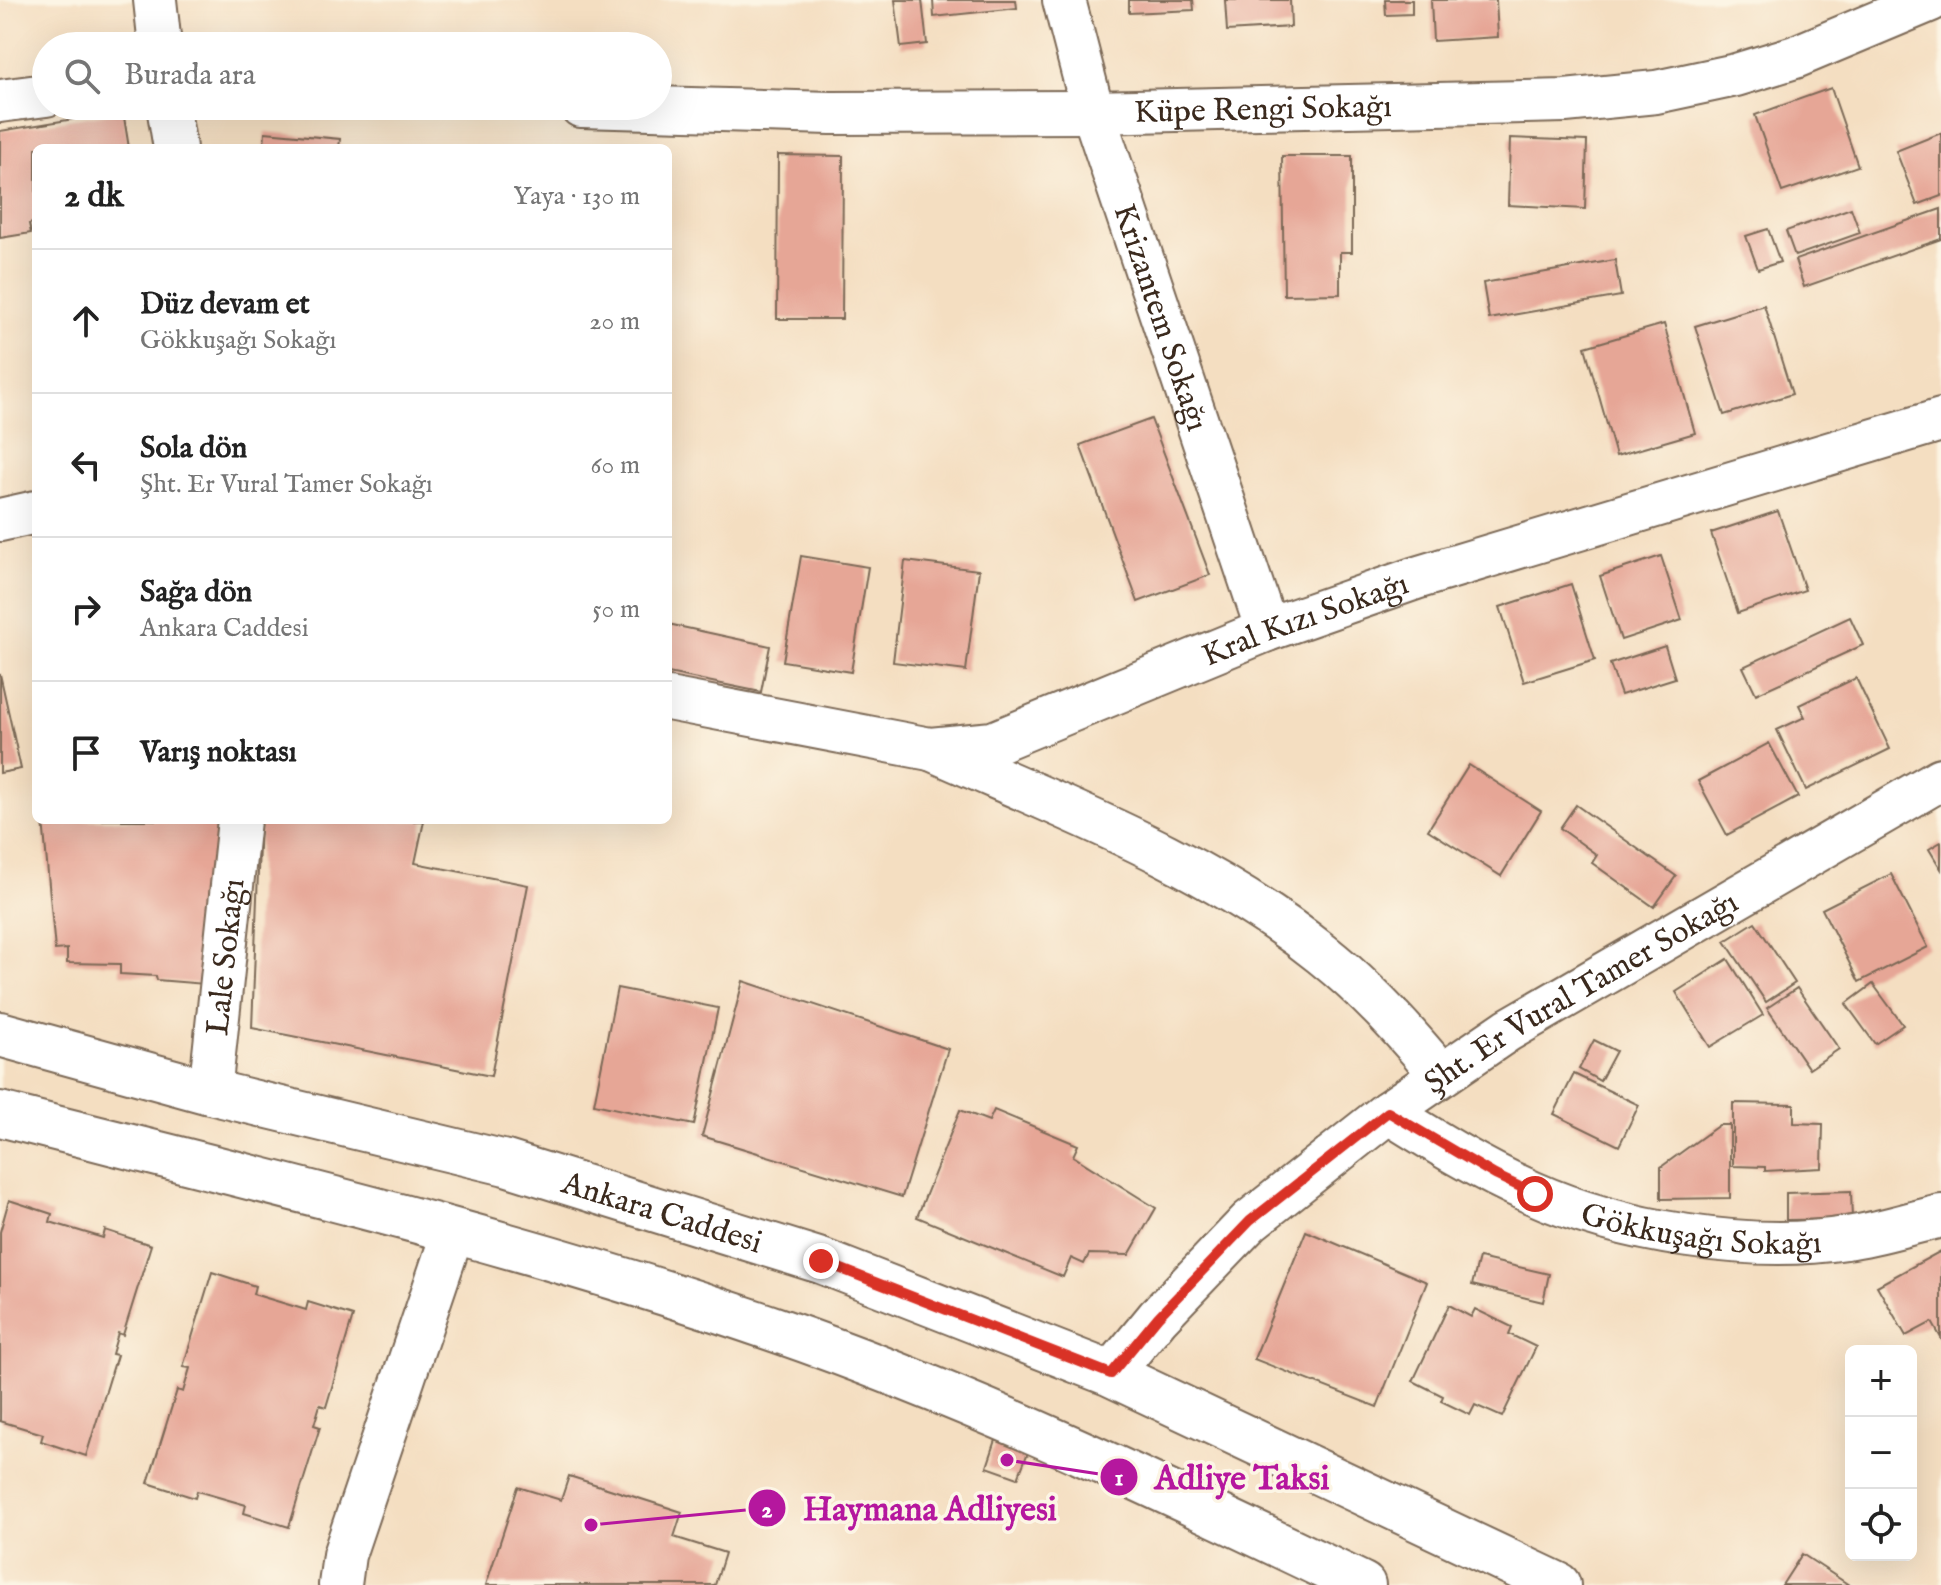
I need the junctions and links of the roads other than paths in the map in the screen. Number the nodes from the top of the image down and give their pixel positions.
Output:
1 (155, 0) edge
2 (1064, 0) edge
3 (1931, 0) edge
4 (158, 32) edge
5 (32, 97) edge
6 (0, 101) edge
7 (672, 109) edge
8 (1093, 112) junction
9 (170, 120) edge
10 (174, 144) edge
11 (1941, 420) edge
12 (32, 513) edge
13 (0, 520) edge
14 (1267, 630) junction
15 (672, 700) edge
16 (930, 749) junction
17 (1941, 779) edge
18 (239, 824) edge
19 (0, 1034) edge
20 (1441, 1075) junction
21 (210, 1092) junction
22 (1388, 1112) junction
23 (0, 1114) edge
24 (1941, 1216) edge
25 (453, 1232) junction
26 (1111, 1374) junction
27 (340, 1585) edge
28 (1363, 1585) edge
29 (1558, 1585) edge

1 - 4 street
2 - 8 street, Krizantem Sokağı
3 - 8 street, Küpe Rengi Sokağı
5 - 6 street
7 - 8 street, Küpe Rengi Sokağı
8 - 14 street, Krizantem Sokağı
9 - 10 street
11 - 14 street, Kral Kızı Sokağı
12 - 13 street
14 - 16 street, Kral Kızı Sokağı
15 - 16 street, Kral Kızı Sokağı
16 - 20 street
17 - 20 street, Şht. Er Vural Tamer Sokağı
18 - 21 street, Lale Sokağı
19 - 21 main road, Ankara Caddesi
20 - 22 street, Şht. Er Vural Tamer Sokağı
21 - 26 main road, Ankara Caddesi
22 - 24 street, Gökkuşağı Sokağı
22 - 26 street, Şht. Er Vural Tamer Sokağı
23 - 25 main road
25 - 27 street
25 - 28 main road
26 - 29 main road, Ankara Caddesi

